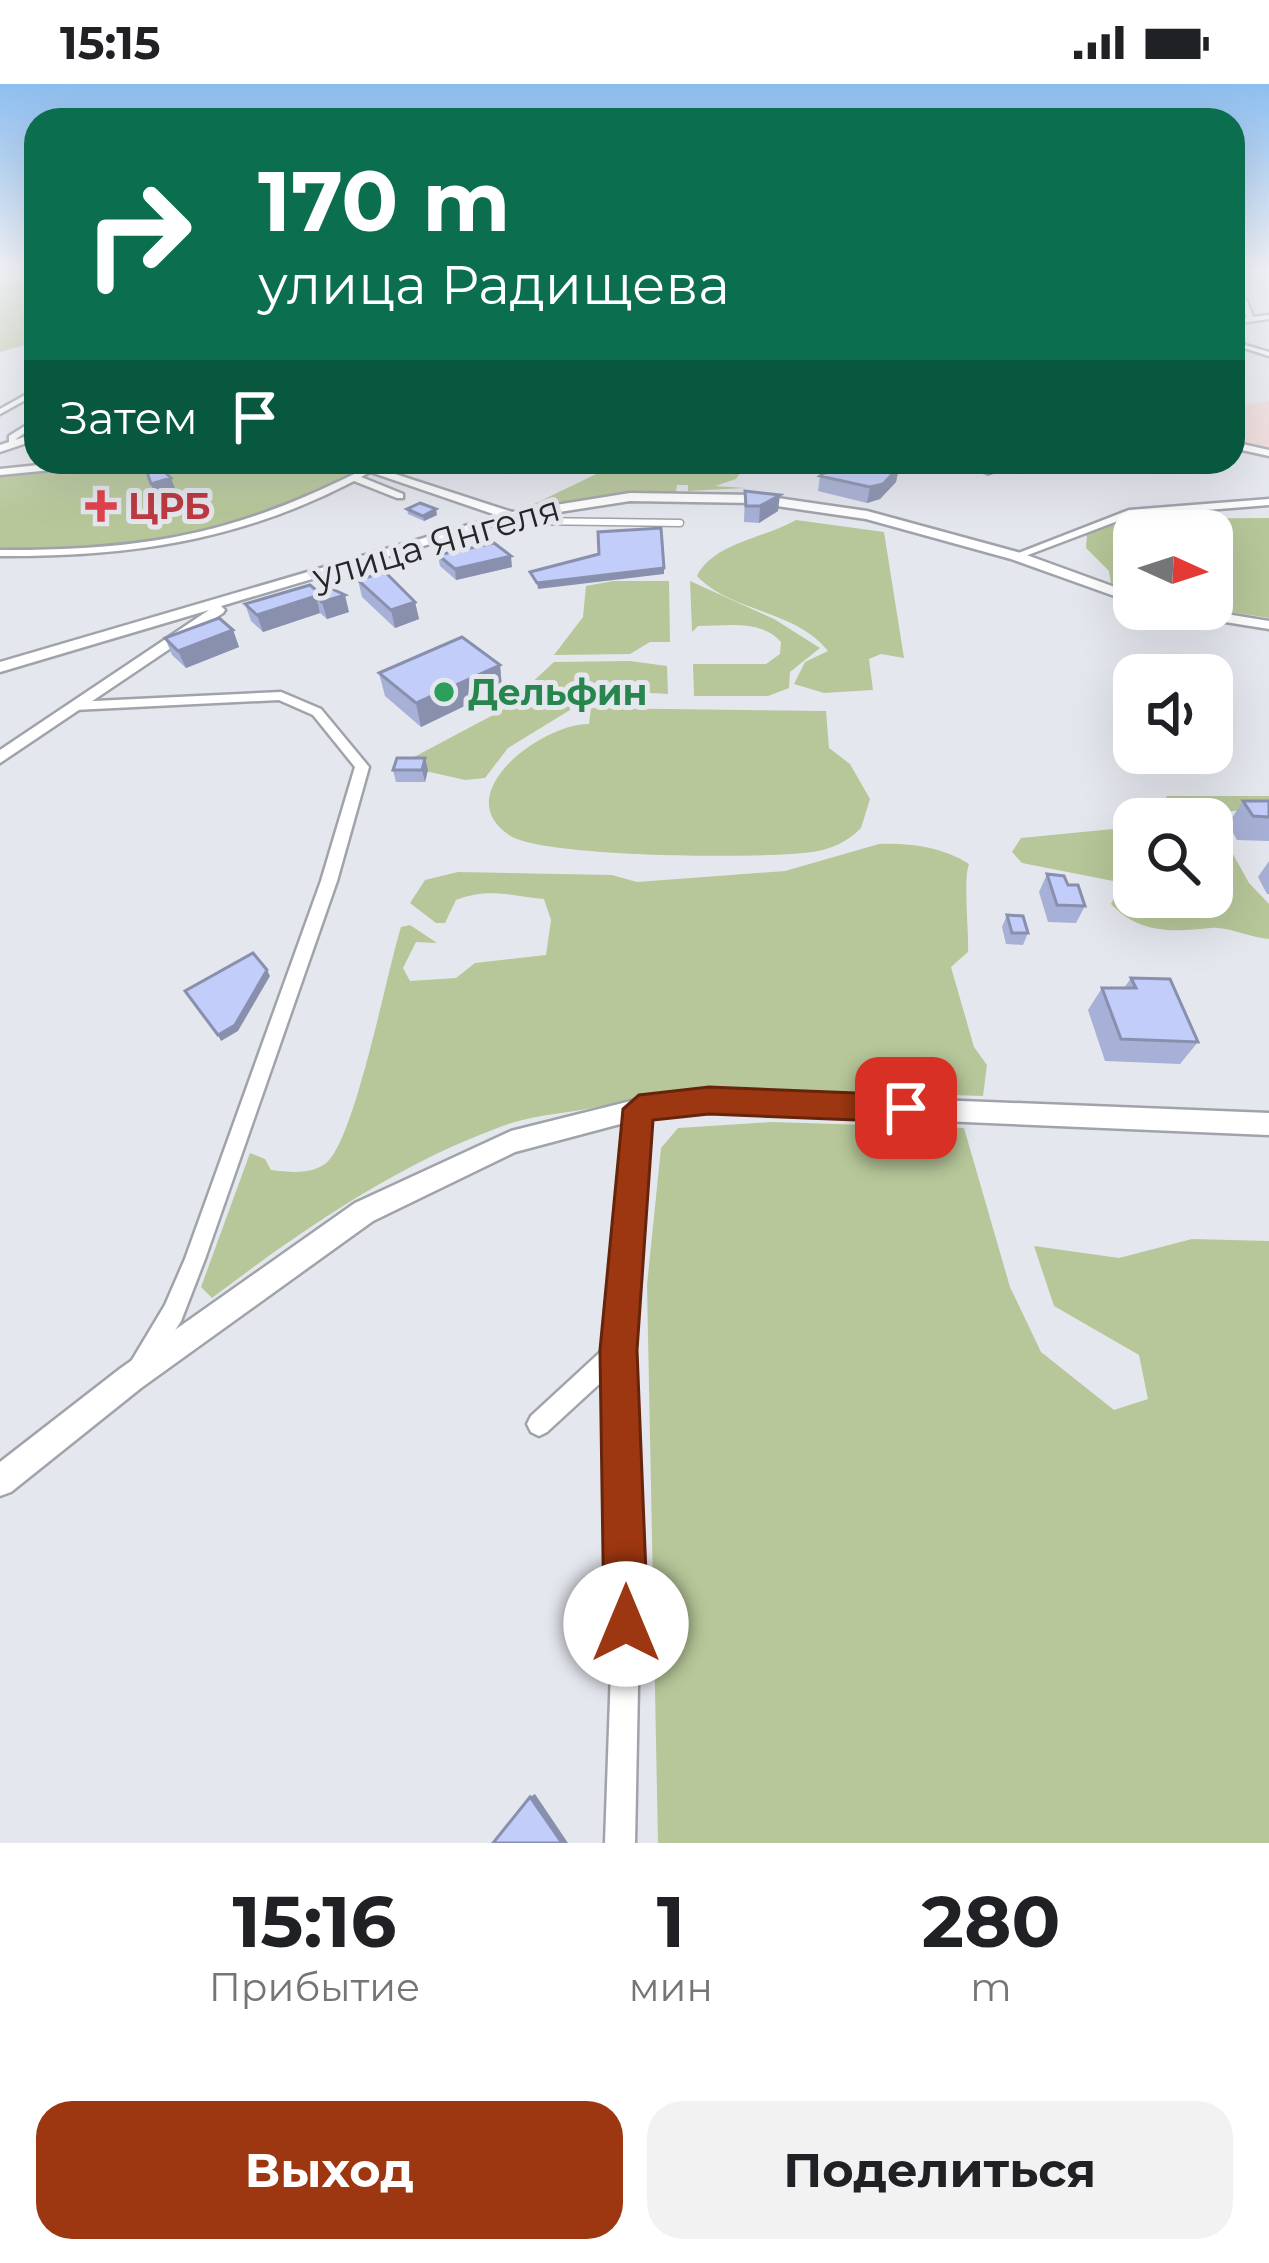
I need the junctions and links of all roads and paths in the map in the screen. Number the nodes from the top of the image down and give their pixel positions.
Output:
1 (360, 474) edge
2 (397, 474) edge
3 (355, 478) junction
4 (400, 496) dead end
5 (1269, 502) edge
6 (512, 516) junction
7 (536, 519) dead end
8 (680, 520) dead end
9 (2, 554) edge
10 (1016, 556) junction
11 (1113, 591) edge
12 (230, 602) junction
13 (1233, 619) edge
14 (1269, 625) edge
15 (0, 667) edge
16 (74, 706) junction
17 (0, 758) edge
18 (639, 1109) junction
19 (1269, 1124) edge
20 (619, 1350) junction
21 (131, 1378) junction
22 (538, 1424) dead end
23 (0, 1481) edge
24 (620, 1843) edge

1 - 3 street
2 - 6 street
3 - 4 street
3 - 9 street
5 - 10 street
6 - 10 street, улица Янгеля
6 - 12 street, улица Янгеля
7 - 8 street
10 - 11 street, улица Янгеля
12 - 15 street, улица Янгеля
12 - 16 street
13 - 14 street
16 - 17 street
16 - 21 street
18 - 19 street
18 - 20 street
18 - 21 street
20 - 22 street
20 - 24 street
21 - 23 street

